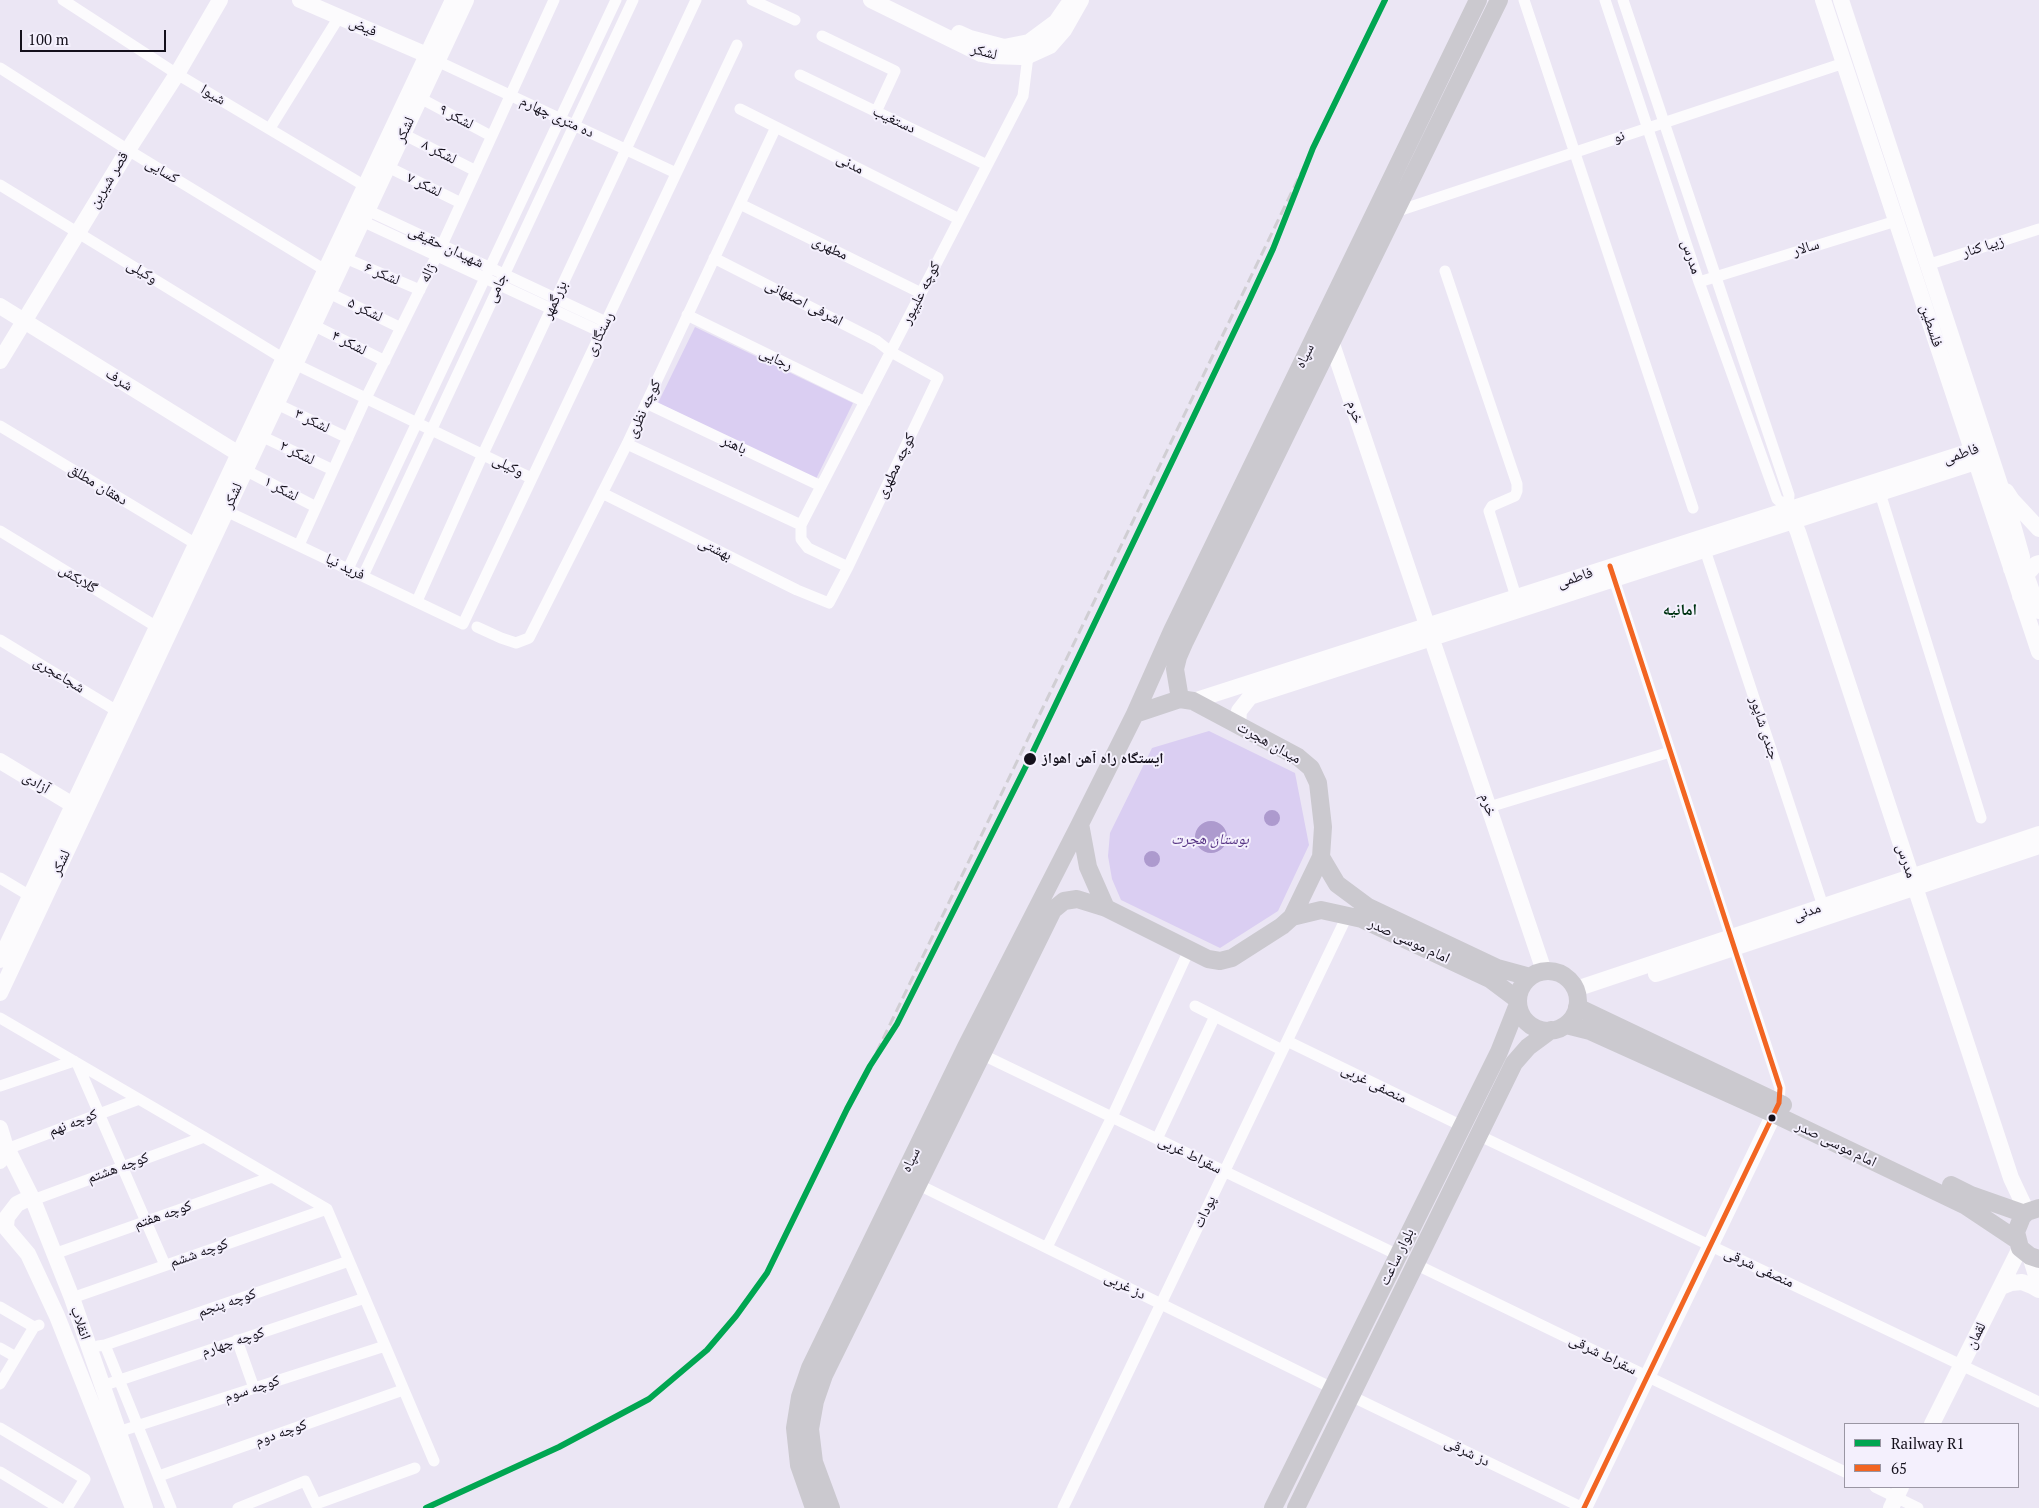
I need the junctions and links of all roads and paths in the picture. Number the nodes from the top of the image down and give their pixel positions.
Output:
1 (63, 0) edge
2 (220, 0) edge
3 (300, 0) edge
4 (453, 0) edge
5 (466, 0) edge
6 (554, 0) edge
7 (616, 0) edge
8 (633, 0) edge
9 (696, 0) edge
10 (752, 0) edge
11 (871, 0) edge
12 (888, 0) edge
13 (1070, 0) edge
14 (1081, 0) edge
15 (1478, 0) edge
16 (1498, 0) edge
17 (1524, 0) edge
18 (1605, 0) edge
19 (1623, 0) edge
20 (1823, 0) edge
21 (1844, 1) edge
22 (339, 17) junction
23 (795, 20) dead end
24 (822, 36) dead end
25 (737, 45) dead end
26 (1028, 56) junction
27 (432, 58) junction
28 (1844, 63) junction
29 (0, 68) edge
30 (178, 74) junction
31 (800, 76) dead end
32 (510, 94) junction
33 (420, 98) junction
34 (740, 109) dead end
35 (876, 112) junction
36 (560, 118) junction
37 (1664, 122) junction
38 (574, 125) junction
39 (776, 127) junction
40 (270, 128) junction
41 (1649, 128) junction
42 (403, 134) junction
43 (491, 136) junction
44 (626, 149) junction
45 (128, 150) junction
46 (1575, 152) junction
47 (988, 165) junction
48 (388, 167) junction
49 (476, 171) junction
50 (676, 173) junction
51 (0, 185) edge
52 (365, 186) junction
53 (461, 203) junction
54 (740, 204) junction
55 (1395, 212) junction
56 (365, 216) junction
57 (959, 219) junction
58 (1896, 221) junction
59 (2039, 230) edge
60 (78, 233) junction
61 (440, 250) junction
62 (345, 258) junction
63 (714, 258) junction
64 (1927, 264) junction
65 (325, 270) junction
66 (1446, 271) dead end
67 (487, 273) junction
68 (1716, 276) junction
69 (501, 280) junction
70 (1699, 282) junction
71 (420, 290) junction
72 (329, 293) junction
73 (921, 293) junction
74 (554, 304) junction
75 (0, 306) edge
76 (687, 315) junction
77 (24, 321) junction
78 (314, 325) junction
79 (603, 327) junction
80 (401, 328) junction
81 (1332, 341) junction
82 (891, 352) junction
83 (0, 361) edge
84 (289, 361) junction
85 (385, 361) junction
86 (366, 398) junction
87 (865, 402) junction
88 (276, 404) junction
89 (646, 404) junction
90 (417, 423) junction
91 (0, 426) edge
92 (431, 430) junction
93 (262, 436) junction
94 (348, 438) junction
95 (627, 444) junction
96 (1978, 453) junction
97 (239, 454) junction
98 (483, 454) junction
99 (246, 470) junction
100 (333, 470) junction
101 (1996, 474) junction
102 (531, 478) junction
103 (821, 486) junction
104 (602, 493) junction
105 (1880, 493) junction
106 (316, 507) junction
107 (1693, 508) dead end
108 (226, 511) junction
109 (1790, 515) junction
110 (801, 525) junction
111 (2039, 529) edge
112 (0, 531) edge
113 (196, 544) junction
114 (298, 545) junction
115 (1705, 550) junction
116 (2039, 563) edge
117 (848, 567) junction
118 (2020, 567) junction
119 (348, 569) junction
120 (1612, 573) junction
121 (363, 576) junction
122 (417, 601) junction
123 (829, 603) joint
124 (1518, 603) junction
125 (2039, 611) edge
126 (463, 624) joint
127 (478, 627) dead end
128 (157, 628) junction
129 (1430, 632) junction
130 (0, 640) edge
131 (2039, 652) edge
132 (1186, 700) junction
133 (117, 711) junction
134 (1135, 714) junction
135 (1238, 725) junction
136 (1670, 752) junction
137 (0, 761) edge
138 (1489, 807) junction
139 (79, 809) junction
140 (1981, 818) dead end
141 (1080, 824) junction
142 (2039, 834) edge
143 (2039, 846) edge
144 (1321, 857) junction
145 (0, 878) edge
146 (1914, 882) junction
147 (30, 896) junction
148 (1823, 906) junction
149 (1106, 908) junction
150 (1347, 916) junction
151 (1292, 917) junction
152 (1732, 943) junction
153 (1189, 950) junction
154 (0, 960) edge
155 (1537, 974) junction
156 (0, 993) edge
157 (1577, 999) junction
158 (1518, 1002) junction
159 (1195, 1006) dead end
160 (1215, 1016) junction
161 (0, 1018) edge
162 (1559, 1028) junction
163 (1285, 1046) junction
164 (974, 1051) junction
165 (76, 1062) junction
166 (0, 1086) edge
167 (139, 1099) junction
168 (1777, 1108) junction
169 (99, 1113) junction
170 (1112, 1117) junction
171 (1462, 1126) junction
172 (1478, 1135) junction
173 (204, 1137) junction
174 (1157, 1139) junction
175 (3, 1145) edge
176 (122, 1167) junction
177 (1224, 1171) junction
178 (272, 1177) junction
179 (917, 1184) junction
180 (33, 1200) junction
181 (327, 1209) junction
182 (2030, 1212) edge
183 (146, 1221) junction
184 (3, 1224) edge
185 (1710, 1246) junction
186 (1047, 1247) junction
187 (2027, 1251) edge
188 (54, 1254) junction
189 (1398, 1255) junction
190 (349, 1261) junction
191 (1416, 1264) junction
192 (165, 1266) junction
193 (2039, 1285) edge
194 (2001, 1286) junction
195 (2039, 1290) edge
196 (72, 1298) junction
197 (365, 1298) junction
198 (1162, 1304) junction
199 (0, 1307) edge
200 (237, 1340) junction
201 (97, 1346) junction
202 (385, 1346) junction
203 (0, 1348) edge
204 (16, 1357) junction
205 (1962, 1365) junction
206 (1647, 1376) junction
207 (119, 1380) junction
208 (0, 1384) edge
209 (102, 1386) junction
210 (254, 1388) junction
211 (1332, 1388) junction
212 (404, 1390) junction
213 (1351, 1396) junction
214 (2039, 1402) edge
215 (1933, 1423) edge
216 (139, 1426) junction
217 (0, 1428) edge
218 (118, 1432) junction
219 (434, 1461) dead end
220 (415, 1468) dead end
221 (0, 1472) edge
222 (1844, 1472) edge
223 (159, 1476) junction
224 (1877, 1488) edge
225 (1896, 1497) edge
226 (59, 1508) edge
227 (67, 1508) edge
228 (132, 1508) edge
229 (145, 1508) edge
230 (171, 1508) edge
231 (238, 1508) edge
232 (814, 1508) edge
233 (831, 1508) edge
234 (1063, 1508) edge
235 (1273, 1508) edge
236 (1296, 1508) edge
237 (1583, 1508) edge
238 (1918, 1508) edge

1 - 30 street, شیوا
2 - 30 street, قصر شیرین
3 - 22 street, فیض
4 - 27 street, لشکر
5 - 27 street, لشکر
6 - 32 street, ژاله
7 - 36 street
8 - 38 street, جامی
9 - 44 street, بزرگمهر
10 - 23 street
11 - 26 street, لشکر
12 - 13 street, لشکر
14 - 26 street, لشکر
15 - 134 main road, سپاه
16 - 55 main road, سپاه
17 - 46 street
18 - 41 street, مدرس
19 - 37 street, مدرس
20 - 28 street, فلسطین
21 - 64 street, فلسطین
22 - 27 street, فیض
22 - 40 street
24 - 35 street
25 - 50 street, رستگاری
26 - 47 street, کوچه علیپور
27 - 32 street, ده متری چهارم
27 - 33 street, لشکر
27 - 52 street, لشکر
28 - 37 street, نو
28 - 58 street, فلسطین
29 - 45 street, کسایی
30 - 40 street, شیوا
30 - 45 street, قصر شیرین
31 - 35 street, دستغیب
32 - 36 street, ده متری چهارم
32 - 43 street, ژاله
33 - 42 street, لشکر
33 - 43 street, لشکر ۹
34 - 39 street, مدنی
35 - 47 street, دستغیب
36 - 38 street, ده متری چهارم
36 - 67 street
37 - 41 street, نو
37 - 68 street, مدرس
38 - 44 street, ده متری چهارم
38 - 69 street, جامی
39 - 54 street, کوچه نظری
39 - 57 street, مدنی
40 - 52 street, شیوا
41 - 46 street, نو
41 - 70 street, مدرس
42 - 48 street, لشکر
42 - 49 street, لشکر ۸
43 - 49 street, ژاله
44 - 50 street, ده متری چهارم
44 - 74 street, بزرگمهر
45 - 60 street, قصر شیرین
45 - 65 street, کسایی
46 - 55 street, نو
46 - 107 street
47 - 57 street, کوچه علیپور
48 - 53 street, لشکر ۷
48 - 56 street, لشکر
49 - 53 street, ژاله
50 - 79 street, رستگاری
51 - 60 street, وکیلی
52 - 65 street, لشکر
53 - 61 street, ژاله
54 - 63 street, کوچه نظری
54 - 73 street, مطهری
55 - 81 main road, سپاه
56 - 61 street, شهیدان حقیقی
56 - 62 street, لشکر
57 - 73 street, کوچه علیپور
58 - 68 street, سالار
58 - 96 street, فلسطین
59 - 64 street, زیبا کنار
60 - 77 street, قصر شیرین
60 - 84 street, وکیلی
61 - 67 street, شهیدان حقیقی
61 - 71 street, ژاله
62 - 71 street, لشکر ۶
62 - 72 street, لشکر
63 - 76 street, کوچه نظری
63 - 82 street, اشرفی اصفهانی
64 - 96 street, فلسطین
65 - 84 street, لشکر
66 - 124 street
67 - 69 street, شهیدان حقیقی
67 - 90 street
68 - 70 street, سالار
68 - 109 street, مدرس
69 - 74 street, شهیدان حقیقی
69 - 92 street, جامی
70 - 109 street, مدرس
71 - 80 street, ژاله
72 - 78 street, لشکر
72 - 80 street, لشکر ۵
73 - 82 street, کوچه علیپور
74 - 79 street, شهیدان حقیقی
74 - 98 street, بزرگمهر
75 - 77 street, شرف
76 - 87 street, رجایی
76 - 89 street, کوچه نظری
77 - 83 street, قصر شیرین
77 - 97 street, شرف
78 - 84 street, لشکر
78 - 85 street, لشکر ۴
79 - 102 street, رستگاری
80 - 85 street, ژاله
81 - 129 street, خرم
81 - 132 main road, سپاه
82 - 87 street, کوچه علیپور
82 - 117 street, کوچه مطهری
84 - 86 street, وکیلی
84 - 88 street, لشکر
84 - 97 street, لشکر
85 - 86 street, ژاله
86 - 90 street, وکیلی
86 - 94 street, ژاله
87 - 103 street, کوچه علیپور
88 - 93 street, لشکر
88 - 94 street, لشکر ۳
89 - 95 street, کوچه نظری
89 - 103 street, باهنر
90 - 92 street, وکیلی
90 - 119 street
91 - 113 street, دهقان مطلق
92 - 98 street, وکیلی
92 - 121 street, جامی
93 - 99 street, لشکر
93 - 100 street, لشکر ۲
94 - 100 street, ژاله
95 - 104 street, کوچه نظری
95 - 110 street
96 - 101 street, فلسطین
96 - 105 street, فاطمی
96 - 109 street, فاطمی
96 - 118 street, فلسطین
97 - 113 street, لشکر
98 - 102 street, وکیلی
98 - 122 street, بزرگمهر
99 - 106 street, لشکر ۱
99 - 108 street, لشکر
100 - 106 street, ژاله
101 - 111 street
101 - 118 street, فلسطین
102 - 126 street, رستگاری
103 - 110 street, کوچه علیپور
104 - 123 street, بهشتی
104 - 127 street, کوچه نظری
105 - 109 street, فاطمی
105 - 140 street
106 - 114 street, ژاله
108 - 114 street, فرید نیا
108 - 139 street, لشکر
109 - 115 street, فاطمی
109 - 120 street, فاطمی
109 - 146 street, مدرس
110 - 117 street
112 - 128 street, گلابکش
113 - 128 street, لشکر
114 - 119 street, فرید نیا
115 - 120 street, فاطمی
115 - 148 street, جندی شاپور
116 - 118 street
117 - 123 street, کوچه مطهری
118 - 125 street
118 - 131 street
119 - 121 street, فرید نیا
120 - 124 street, فاطمی
120 - 136 street
121 - 122 street, فرید نیا
122 - 126 street, فرید نیا
124 - 129 street, فاطمی
128 - 133 street, لشکر
129 - 132 street, فاطمی
129 - 135 street, فاطمی
129 - 138 street, خرم
130 - 133 street, شجاعجری
132 - 134 main road
132 - 135 main road, میدان هجرت
133 - 139 street, لشکر
134 - 141 main road
135 - 144 main road, میدان هجرت
136 - 138 street
136 - 152 street
137 - 139 street, آزادی
138 - 155 street, خرم
139 - 147 street, لشکر
139 - 156 street, لشکر
141 - 149 main road
141 - 164 main road, سپاه
142 - 146 street, مدنی
143 - 146 street, مدنی
144 - 151 main road, میدان هجرت
144 - 155 main road, امام موسی صدر
145 - 147 street
146 - 148 street, مدنی
146 - 152 street, مدنی
146 - 182 street, مدرس
147 - 154 street, لشکر
148 - 152 street, مدنی
149 - 153 main road, میدان هجرت
149 - 164 main road, سپاه
150 - 151 main road, امام موسی صدر
150 - 158 main road, امام موسی صدر
150 - 163 street, پودات
151 - 153 main road, میدان هجرت
152 - 157 street, مدنی
152 - 168 street
153 - 170 street
155 - 157 main road
155 - 158 main road
157 - 162 main road
157 - 168 main road, امام موسی صدر
158 - 162 main road
158 - 171 main road, بلوار ساعت
159 - 160 street, منصفی غربی
160 - 163 street, منصفی غربی
160 - 174 street
161 - 165 street
162 - 168 main road, امام موسی صدر
162 - 172 main road, بلوار ساعت
163 - 171 street, منصفی غربی
163 - 177 street, پودات
164 - 170 street, سقراط غربی
164 - 179 main road, سپاه
164 - 232 main road, سپاه
165 - 166 street
165 - 167 street
165 - 169 street
167 - 169 street, کوچه نهم
167 - 173 street
168 - 182 main road, امام موسی صدر
168 - 185 street
168 - 187 main road, امام موسی صدر
169 - 175 street, کوچه نهم
169 - 176 street
170 - 174 street, سقراط غربی
170 - 186 street
171 - 189 main road, بلوار ساعت
172 - 185 street, منصفی شرقی
172 - 191 main road, بلوار ساعت
173 - 176 street, کوچه هشتم
173 - 178 street
174 - 177 street, سقراط غربی
175 - 180 street, انقلاب
176 - 180 street, کوچه هشتم
176 - 183 street
177 - 189 street, سقراط غربی
177 - 198 street, پودات
178 - 181 street
178 - 183 street, کوچه هفتم
179 - 186 street, دز غربی
179 - 233 main road, سپاه
180 - 184 street
180 - 188 street, انقلاب
181 - 190 street
181 - 192 street, کوچه ششم
182 - 187 main road
183 - 188 street, کوچه هفتم
183 - 192 street
184 - 228 street, انقلاب
185 - 205 street, منصفی شرقی
185 - 206 street
186 - 198 street, دز غربی
187 - 193 street
187 - 194 street, لقمان
188 - 196 street, انقلاب
189 - 211 main road, بلوار ساعت
190 - 197 street
190 - 201 street, کوچه پنجم
191 - 206 street, سقراط شرقی
191 - 213 main road, بلوار ساعت
192 - 196 street, کوچه ششم
194 - 195 street
194 - 205 street, لقمان
196 - 201 street, انقلاب
197 - 200 street, کوچه چهارم
197 - 202 street
198 - 211 street, دز غربی
198 - 234 street, پودات
199 - 204 street
200 - 207 street, کوچه چهارم
200 - 210 street
201 - 207 street
201 - 209 street, انقلاب
202 - 210 street, کوچه سوم
202 - 212 street
203 - 204 street
204 - 208 street
205 - 214 street, منصفی شرقی
205 - 215 street, لقمان
206 - 222 street, سقراط شرقی
206 - 237 street
207 - 209 street, کوچه چهارم
207 - 216 street
209 - 218 street, انقلاب
210 - 216 street, کوچه سوم
211 - 235 main road, بلوار ساعت
212 - 219 street
212 - 223 street, کوچه دوم
213 - 236 main road, بلوار ساعت
213 - 237 street, دز شرقی
216 - 218 street, کوچه سوم
216 - 223 street
217 - 227 street
218 - 229 street, انقلاب
220 - 231 street
221 - 226 street
223 - 230 street
224 - 225 street
225 - 238 street

